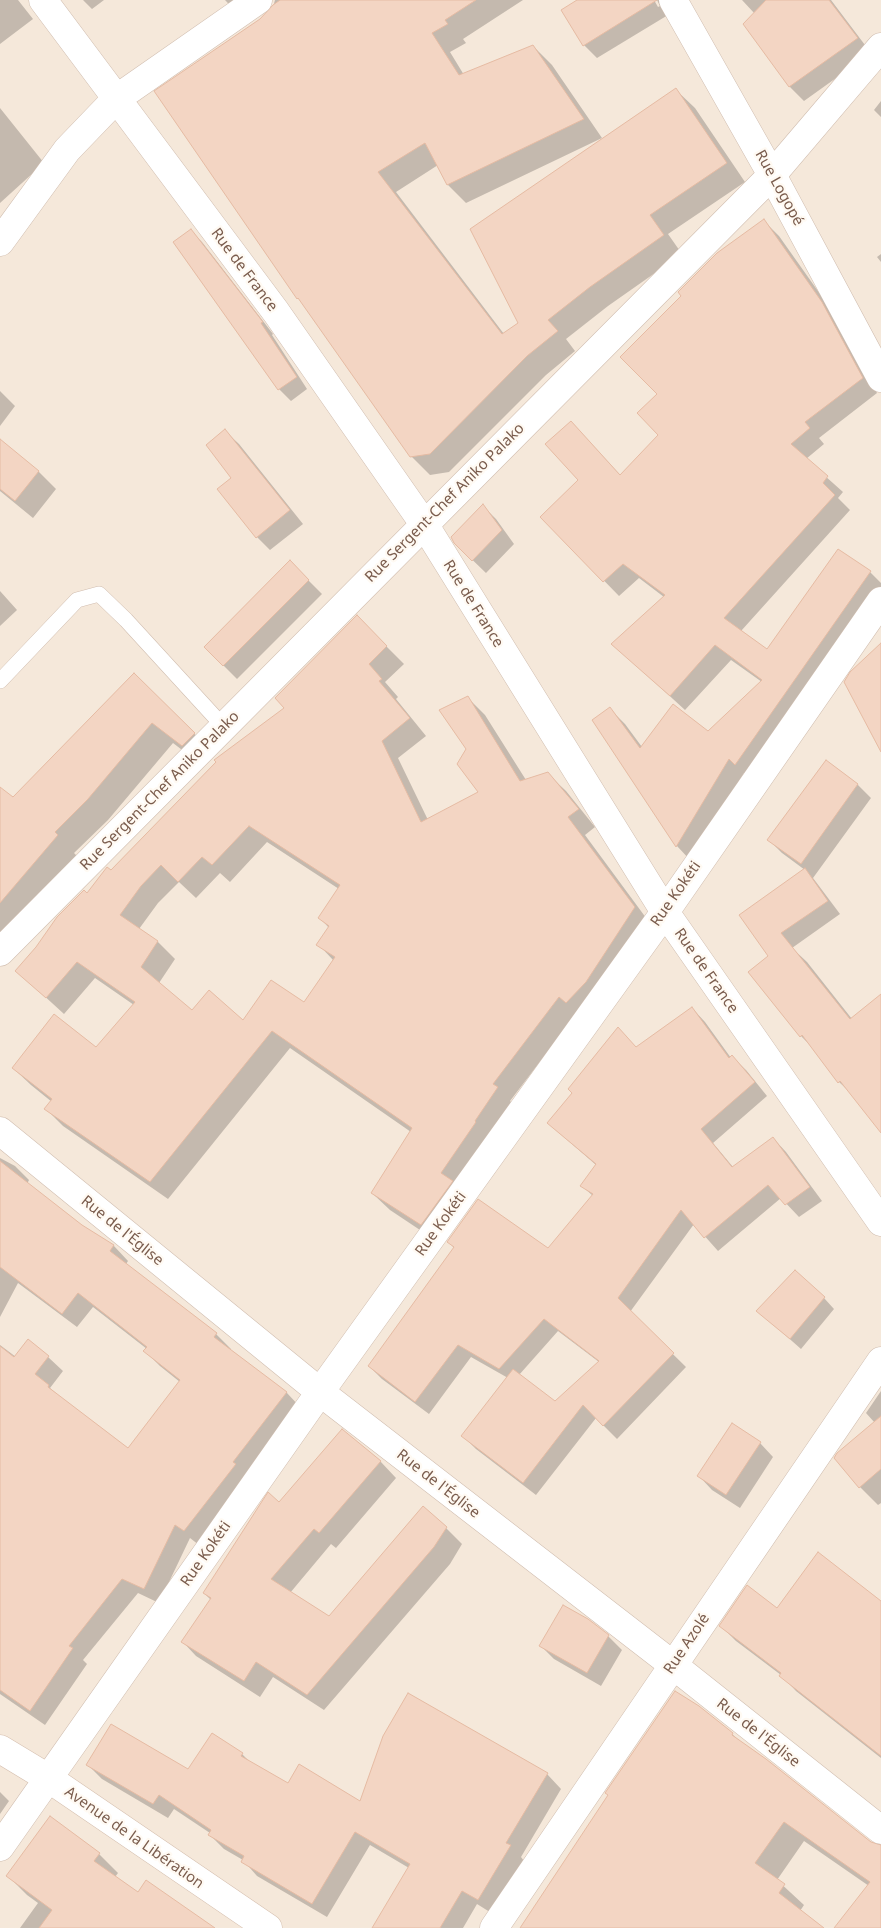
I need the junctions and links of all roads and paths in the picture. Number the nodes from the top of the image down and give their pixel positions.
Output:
1 (44, 0) edge
2 (258, 0) edge
3 (673, 0) edge
4 (881, 46) edge
5 (116, 99) junction
6 (772, 175) junction
7 (0, 242) edge
8 (881, 378) edge
9 (424, 524) junction
10 (881, 600) edge
11 (0, 681) edge
12 (223, 726) junction
13 (665, 912) junction
14 (0, 952) edge
15 (0, 1132) edge
16 (881, 1222) edge
17 (881, 1361) edge
18 (320, 1392) junction
19 (673, 1665) junction
20 (0, 1749) edge
21 (48, 1778) junction
22 (881, 1830) edge
23 (0, 1847) edge
24 (268, 1928) edge
25 (494, 1928) edge

1 - 5 street, Rue de France
2 - 5 street
3 - 6 street, Rue Logopé
4 - 6 street, Rue Sergent-Chef Aniko Palako
5 - 7 street
5 - 9 street, Rue de France
6 - 8 street, Rue Logopé
6 - 9 street, Rue Sergent-Chef Aniko Palako
9 - 12 street, Rue Sergent-Chef Aniko Palako
9 - 13 street, Rue de France
10 - 13 street, Rue Kokéti
11 - 12 lane
12 - 14 street, Rue Sergent-Chef Aniko Palako
13 - 16 street, Rue de France
13 - 18 street, Rue Kokéti
15 - 18 street, Rue de l'Église
17 - 19 street, Rue Azolé
18 - 19 street, Rue de l'Église
18 - 21 street, Rue Kokéti
19 - 22 street, Rue de l'Église
19 - 25 street, Rue Azolé
20 - 21 street, Avenue de la Libération
21 - 23 street, Rue Kokéti
21 - 24 street, Avenue de la Libération

